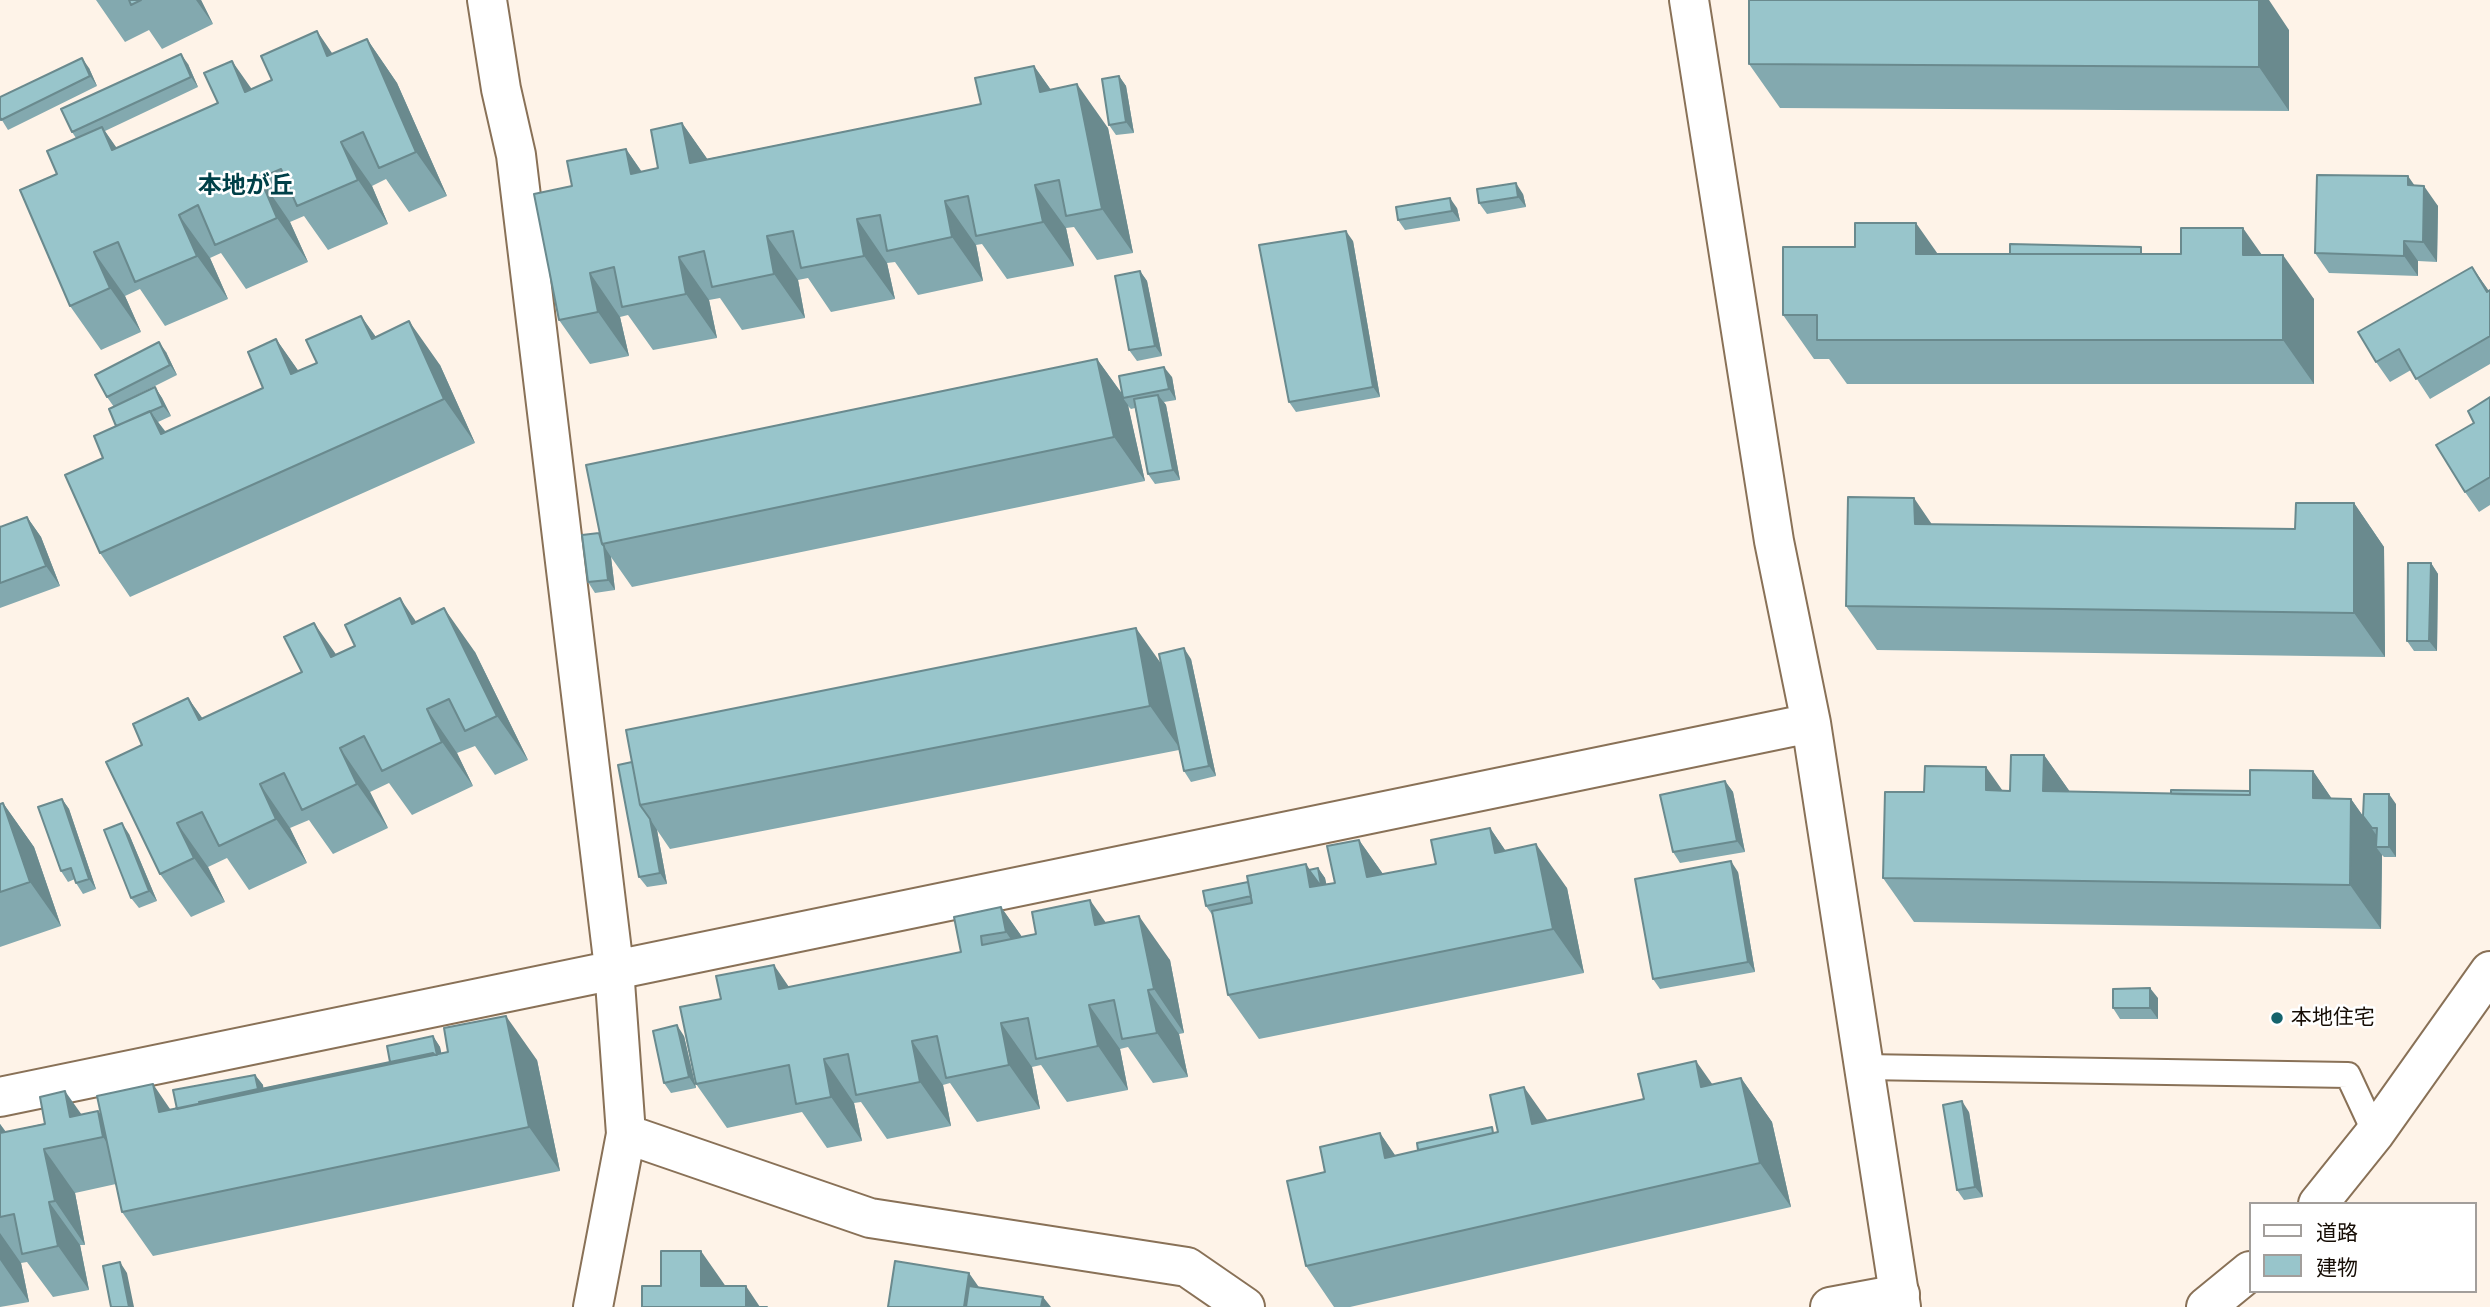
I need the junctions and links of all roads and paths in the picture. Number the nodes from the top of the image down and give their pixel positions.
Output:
1 (487, 0) edge
2 (1689, 0) edge
3 (1811, 723) junction
4 (614, 968) junction
5 (2490, 971) edge
6 (1864, 1067) junction
7 (0, 1097) edge
8 (2375, 1133) junction
9 (626, 1134) junction
10 (2320, 1202) edge
11 (2248, 1273) edge
12 (1900, 1300) edge
13 (593, 1307) edge
14 (1245, 1307) edge
15 (1830, 1307) edge
16 (2206, 1307) edge

1 - 4 street
2 - 3 street
3 - 4 street
3 - 6 street
4 - 7 street
4 - 9 street
5 - 8 street
6 - 8 lane
6 - 12 street
8 - 10 street
9 - 13 street
9 - 14 street
11 - 16 street
12 - 15 street

